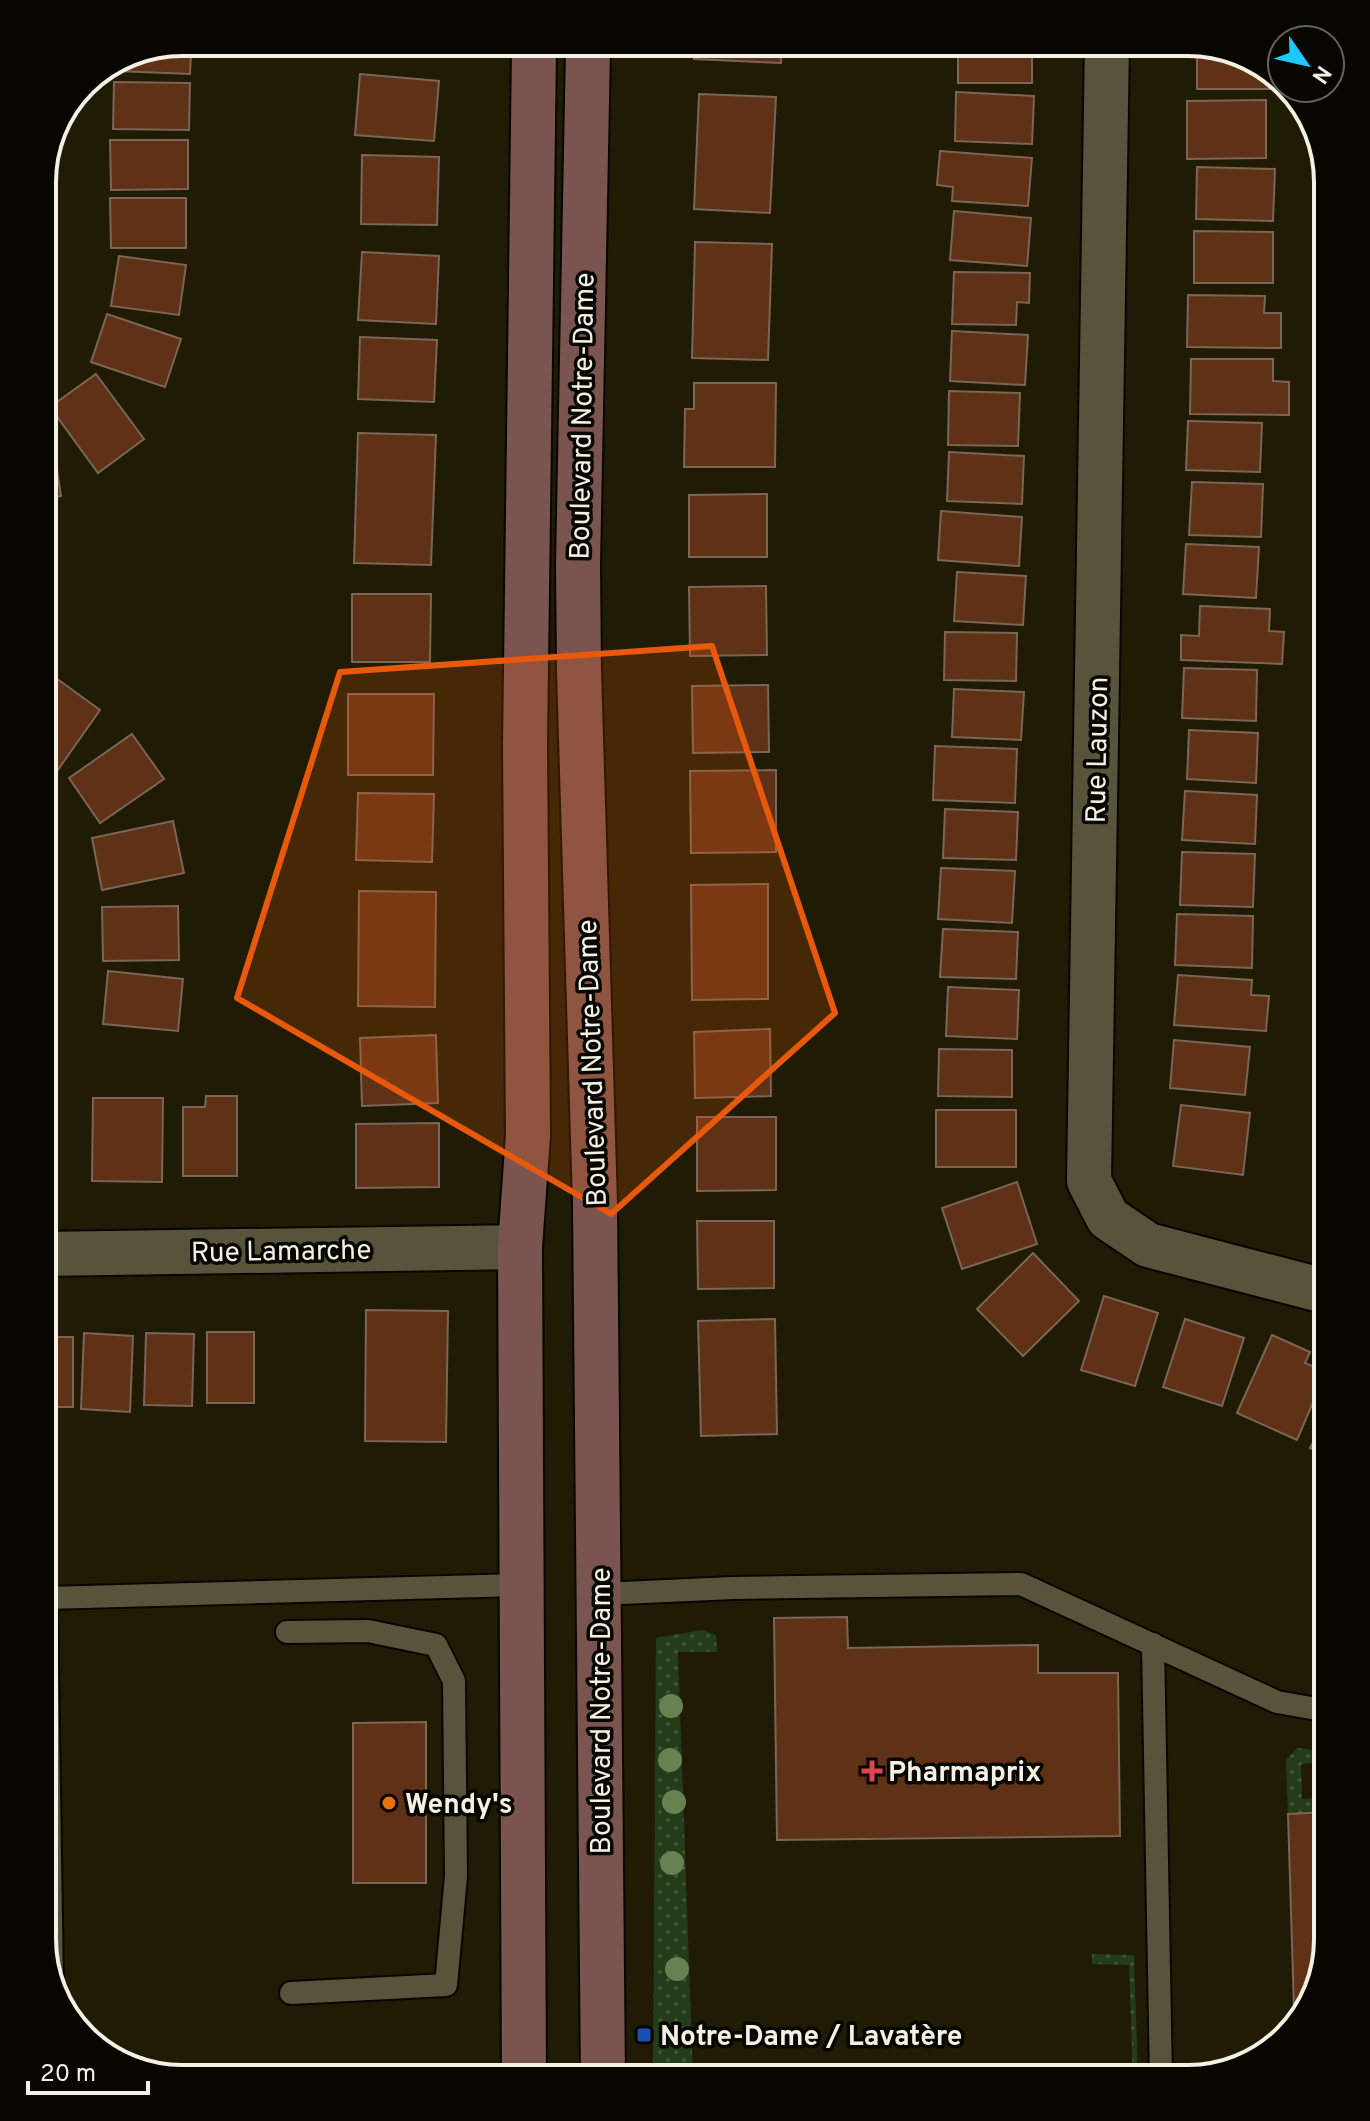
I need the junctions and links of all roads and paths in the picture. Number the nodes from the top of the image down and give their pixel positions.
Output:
1 (534, 56) edge
2 (588, 56) edge
3 (1107, 56) edge
4 (520, 1247) junction
5 (56, 1254) edge
6 (1314, 1288) edge
7 (523, 1585) junction
8 (600, 1594) junction
9 (56, 1598) edge
10 (287, 1632) dead end
11 (1153, 1644) junction
12 (1314, 1709) edge
13 (291, 1993) dead end
14 (524, 2065) edge
15 (603, 2065) edge
16 (1161, 2065) edge

1 - 4 street, Boulevard Notre-Dame
2 - 8 street, Boulevard Notre-Dame
3 - 6 street, Rue Lauzon
4 - 5 street, Rue Lamarche
4 - 7 street, Boulevard Notre-Dame
7 - 9 lane
7 - 14 street, Boulevard Notre-Dame
8 - 11 lane
8 - 15 street, Boulevard Notre-Dame
10 - 13 lane
11 - 12 lane
11 - 16 lane

